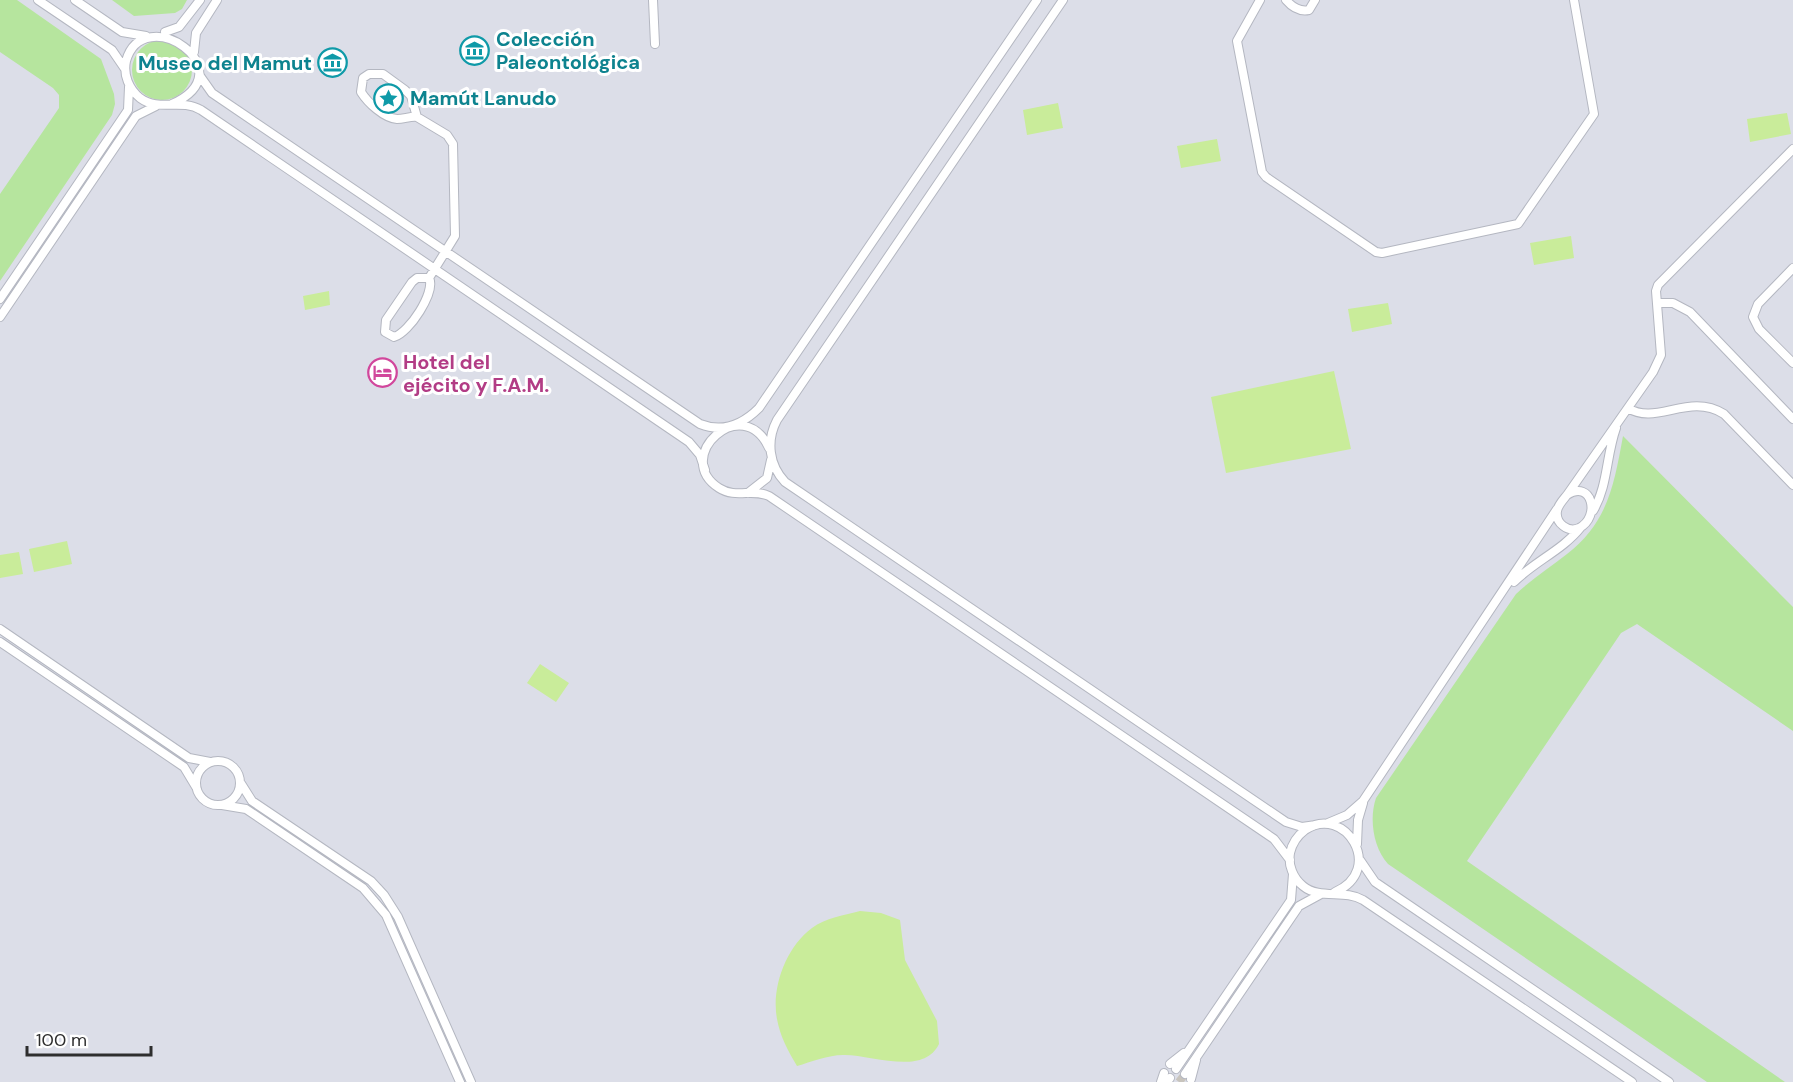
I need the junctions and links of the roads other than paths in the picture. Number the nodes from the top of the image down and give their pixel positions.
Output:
1 (38, 0) edge
2 (75, 0) edge
3 (200, 0) edge
4 (217, 0) edge
5 (653, 0) edge
6 (1037, 0) edge
7 (1063, 0) edge
8 (1260, 0) edge
9 (1286, 0) edge
10 (1315, 0) edge
11 (1574, 0) edge
12 (163, 33) junction
13 (153, 34) junction
14 (655, 44) dead end
15 (194, 53) junction
16 (197, 63) junction
17 (125, 71) junction
18 (127, 80) junction
19 (172, 104) junction
20 (163, 105) junction
21 (417, 117) junction
22 (1793, 149) edge
23 (446, 252) junction
24 (1793, 268) edge
25 (435, 269) junction
26 (429, 278) junction
27 (0, 299) edge
28 (1657, 303) junction
29 (0, 317) edge
30 (1793, 363) edge
31 (1628, 408) junction
32 (1622, 416) junction
33 (1793, 419) edge
34 (730, 427) junction
35 (771, 454) junction
36 (705, 470) junction
37 (1793, 485) edge
38 (748, 493) junction
39 (1567, 495) junction
40 (1558, 508) junction
41 (1592, 512) junction
42 (1583, 525) junction
43 (1501, 596) junction
44 (0, 629) edge
45 (0, 642) edge
46 (73, 685) junction
47 (210, 762) junction
48 (240, 782) junction
49 (196, 787) junction
50 (1364, 801) junction
51 (222, 805) junction
52 (1326, 824) junction
53 (1316, 825) junction
54 (1358, 850) junction
55 (1290, 860) junction
56 (1292, 870) junction
57 (1335, 892) junction
58 (1326, 894) junction
59 (1173, 1066) dead end
60 (1188, 1077) tunnel mouth
61 (1167, 1078) edge
62 (460, 1082) edge
63 (471, 1082) edge
64 (1161, 1082) edge
65 (1632, 1082) edge
66 (1669, 1082) edge

1 - 17 street
2 - 13 street
3 - 12 street
4 - 15 street
5 - 14 street
6 - 34 street
7 - 35 street
8 - 11 street
9 - 10 street
12 - 13 street
12 - 15 street
13 - 17 street
15 - 16 street
16 - 19 street
16 - 23 street
17 - 18 street
18 - 20 street
18 - 27 street
19 - 20 street
19 - 25 street
20 - 29 street
21 - 21 street
21 - 23 street
22 - 28 street
23 - 25 street
23 - 34 street
24 - 30 street
25 - 26 street
25 - 36 street
26 - 26 street
28 - 31 street
28 - 33 street
31 - 32 street
31 - 37 street
32 - 39 street
32 - 41 street
34 - 35 street
34 - 36 street
35 - 38 street
35 - 53 street
36 - 38 street
38 - 55 street
39 - 40 street
39 - 41 street
40 - 42 street
40 - 43 street
41 - 42 street
42 - 43 street
43 - 50 street
44 - 46 street
45 - 46 street
46 - 47 street
46 - 49 street
47 - 48 street
47 - 49 street
48 - 51 street
48 - 63 street
49 - 51 street
50 - 52 street
50 - 54 street
51 - 62 street
52 - 53 street
52 - 54 street
53 - 55 street
54 - 57 street
54 - 66 street
55 - 56 street
56 - 58 street
56 - 59 street
57 - 58 street
57 - 65 street
58 - 60 street
61 - 64 street

